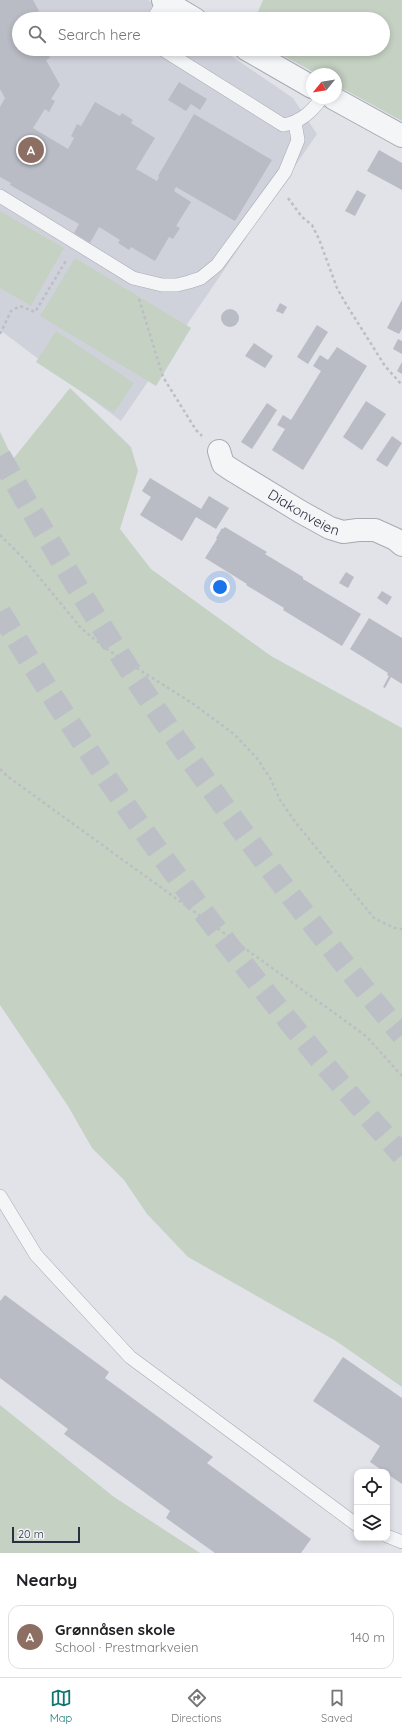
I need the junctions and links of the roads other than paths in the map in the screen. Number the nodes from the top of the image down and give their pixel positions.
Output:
1 (164, 0) edge
2 (156, 12) edge
3 (184, 12) edge
4 (173, 56) edge
5 (258, 56) edge
6 (306, 84) edge
7 (342, 103) edge
8 (318, 104) edge
9 (295, 123) junction
10 (402, 136) edge
11 (0, 196) edge
12 (219, 452) road end
13 (402, 545) edge
14 (0, 1196) edge
15 (354, 1523) edge
16 (390, 1537) edge
17 (402, 1542) edge

1 - 2 lane
1 - 3 street
4 - 9 lane
5 - 6 street
7 - 10 street
8 - 9 lane
9 - 11 lane
12 - 13 street, Diakonveien
14 - 15 lane
16 - 17 lane

